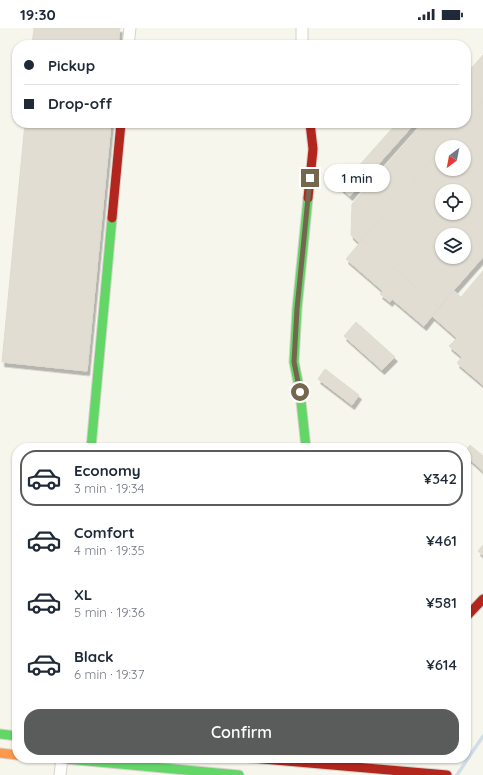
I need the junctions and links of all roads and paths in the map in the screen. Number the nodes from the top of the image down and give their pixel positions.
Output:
1 (130, 28) edge
2 (302, 28) edge
3 (129, 40) edge
4 (302, 40) edge
5 (121, 128) edge
6 (311, 128) edge
7 (91, 443) edge
8 (305, 443) edge
9 (483, 599) edge
10 (471, 612) edge
11 (0, 734) edge
12 (12, 735) edge
13 (0, 753) edge
14 (12, 754) edge
15 (61, 763) edge
16 (114, 763) edge
17 (297, 763) edge
18 (381, 772) edge
19 (60, 775) edge
20 (239, 775) edge
21 (448, 775) edge

1 - 3 street
2 - 4 street
5 - 7 street
6 - 8 street
9 - 10 street
11 - 12 street
13 - 14 street
15 - 19 street
16 - 20 street
17 - 18 street
18 - 21 street

